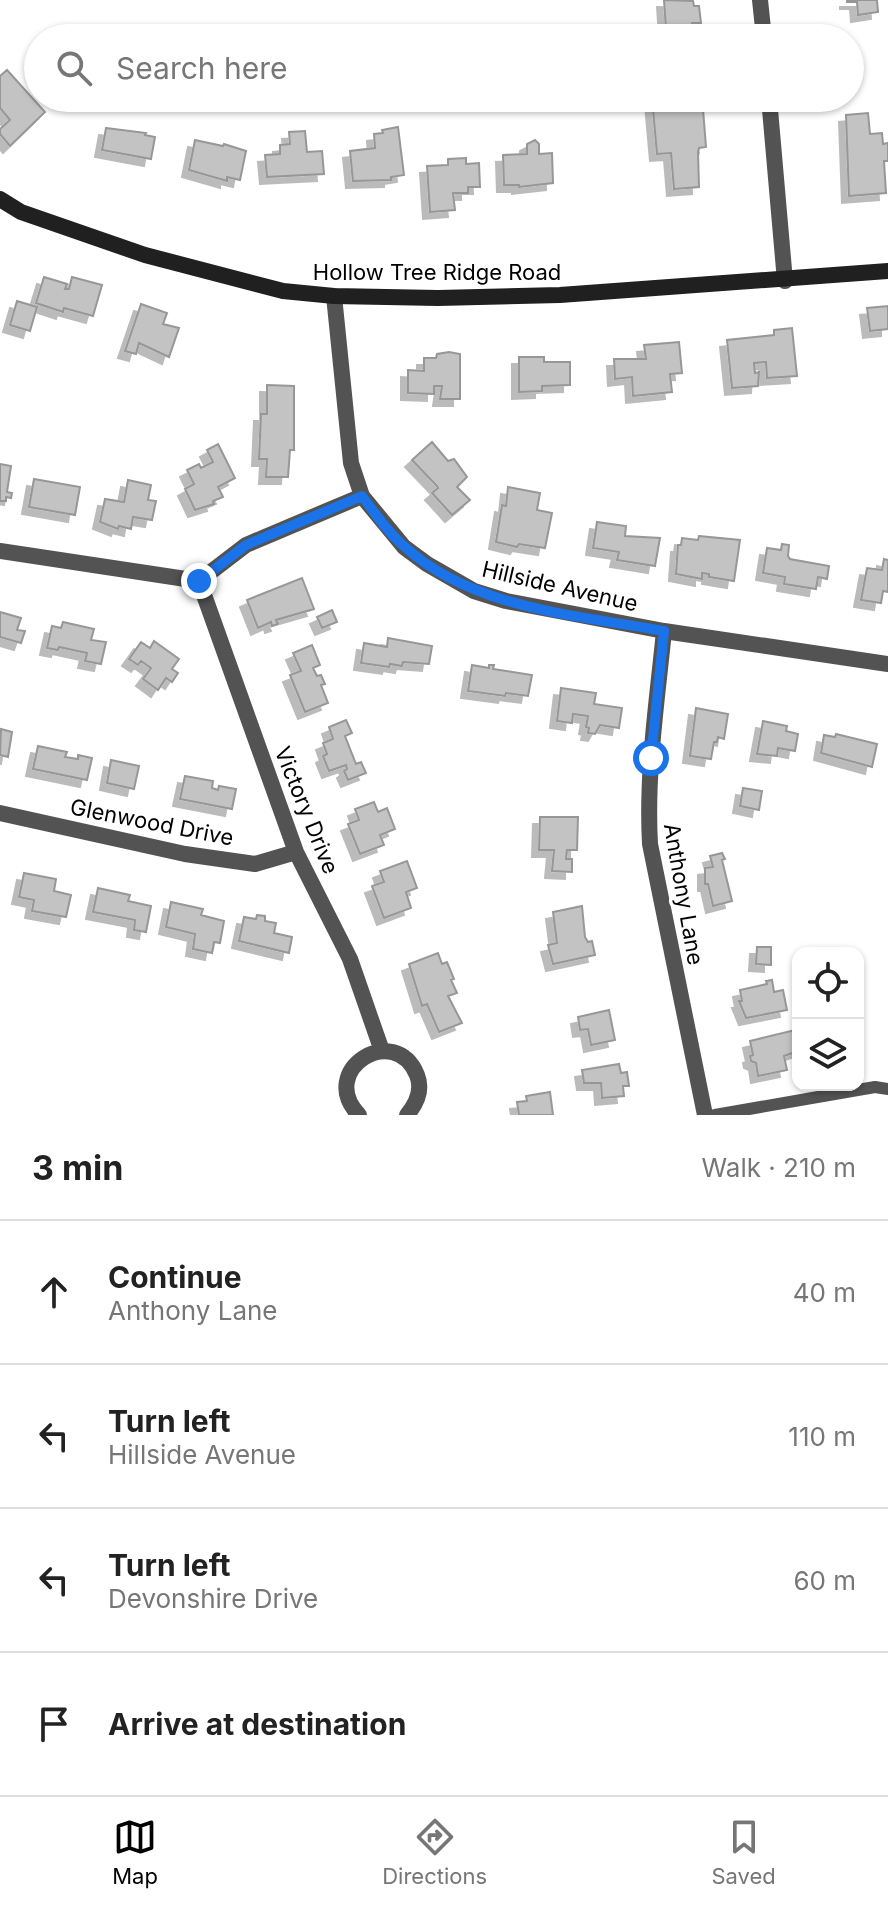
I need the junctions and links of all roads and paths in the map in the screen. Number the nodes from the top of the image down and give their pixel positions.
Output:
1 (760, 0) edge
2 (763, 24) edge
3 (770, 112) edge
4 (0, 199) edge
5 (888, 271) edge
6 (785, 281) junction
7 (334, 296) junction
8 (362, 496) junction
9 (0, 551) edge
10 (199, 581) junction
11 (664, 631) junction
12 (888, 664) edge
13 (0, 813) edge
14 (296, 852) junction
15 (382, 1051) junction
16 (888, 1089) edge
17 (359, 1115) edge
18 (407, 1115) edge
19 (705, 1115) edge
20 (715, 1115) edge

1 - 2 street
3 - 6 street
4 - 7 main road, Hollow Tree Ridge Road
5 - 6 main road, Hollow Tree Ridge Road
6 - 7 main road, Hollow Tree Ridge Road
7 - 8 street, Hillside Avenue
8 - 10 street
8 - 11 street, Hillside Avenue
9 - 10 street
10 - 14 street, Victory Drive
11 - 12 street, Hillside Avenue
11 - 19 street, Anthony Lane
13 - 14 street, Glenwood Drive
14 - 15 street, Victory Drive
15 - 17 street
15 - 18 street
16 - 20 lane

